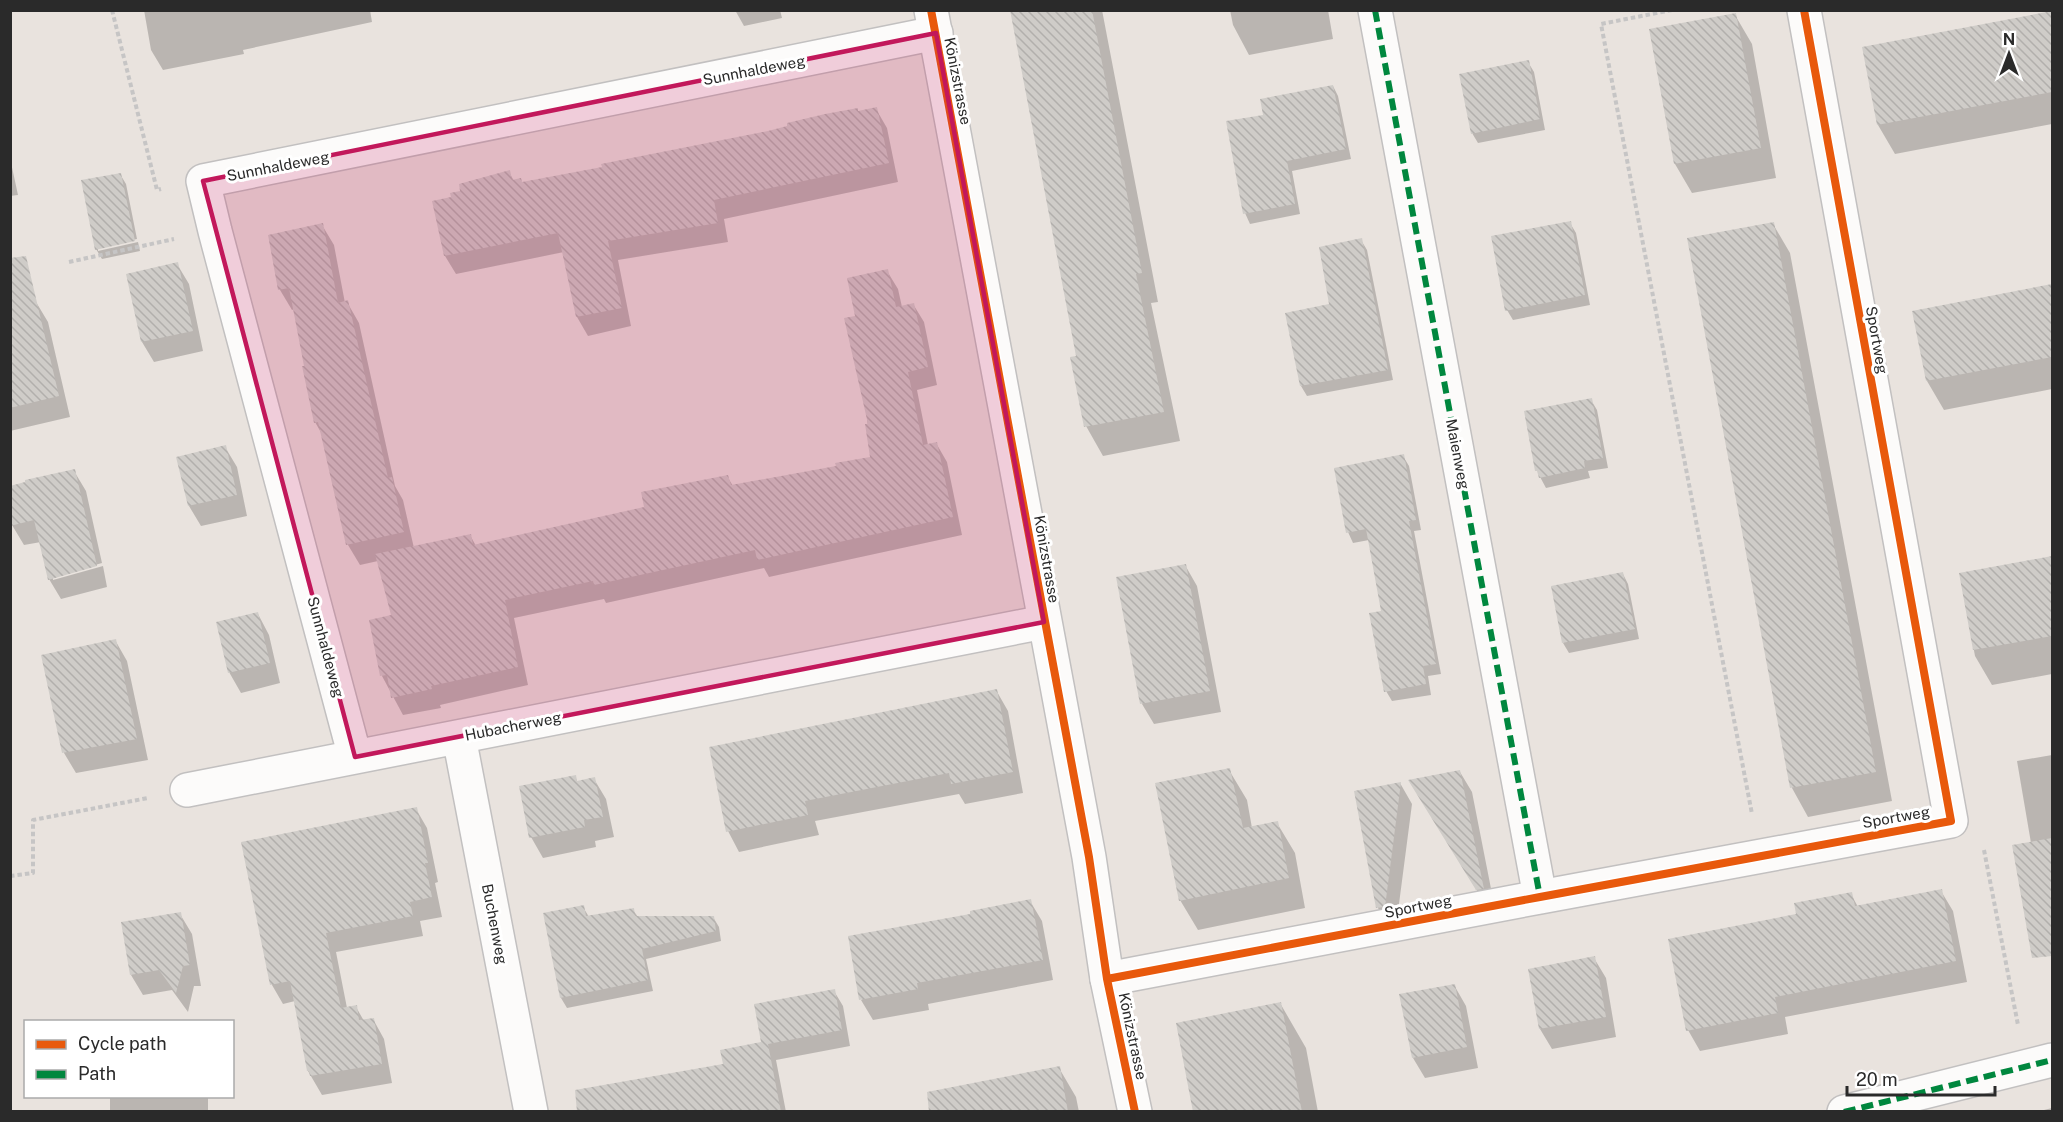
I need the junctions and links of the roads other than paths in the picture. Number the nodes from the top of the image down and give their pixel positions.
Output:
1 (1375, 10) edge
2 (1804, 10) edge
3 (933, 22) edge
4 (1044, 622) junction
5 (459, 737) junction
6 (355, 757) junction
7 (187, 790) road end
8 (1540, 897) junction
9 (1107, 980) junction
10 (2039, 1063) edge
11 (531, 1112) edge
12 (1135, 1112) edge
13 (1845, 1112) edge

1 - 8 street, Maienweg
2 - 8 street, Sportweg
3 - 4 street, Könizstrasse
3 - 6 street, Sunnhaldeweg
4 - 5 street, Hubacherweg
4 - 9 street, Könizstrasse
5 - 6 street, Hubacherweg
5 - 11 street, Buchenweg
6 - 7 street, Hubacherweg
8 - 9 street, Sportweg
9 - 12 street, Könizstrasse
10 - 13 street

